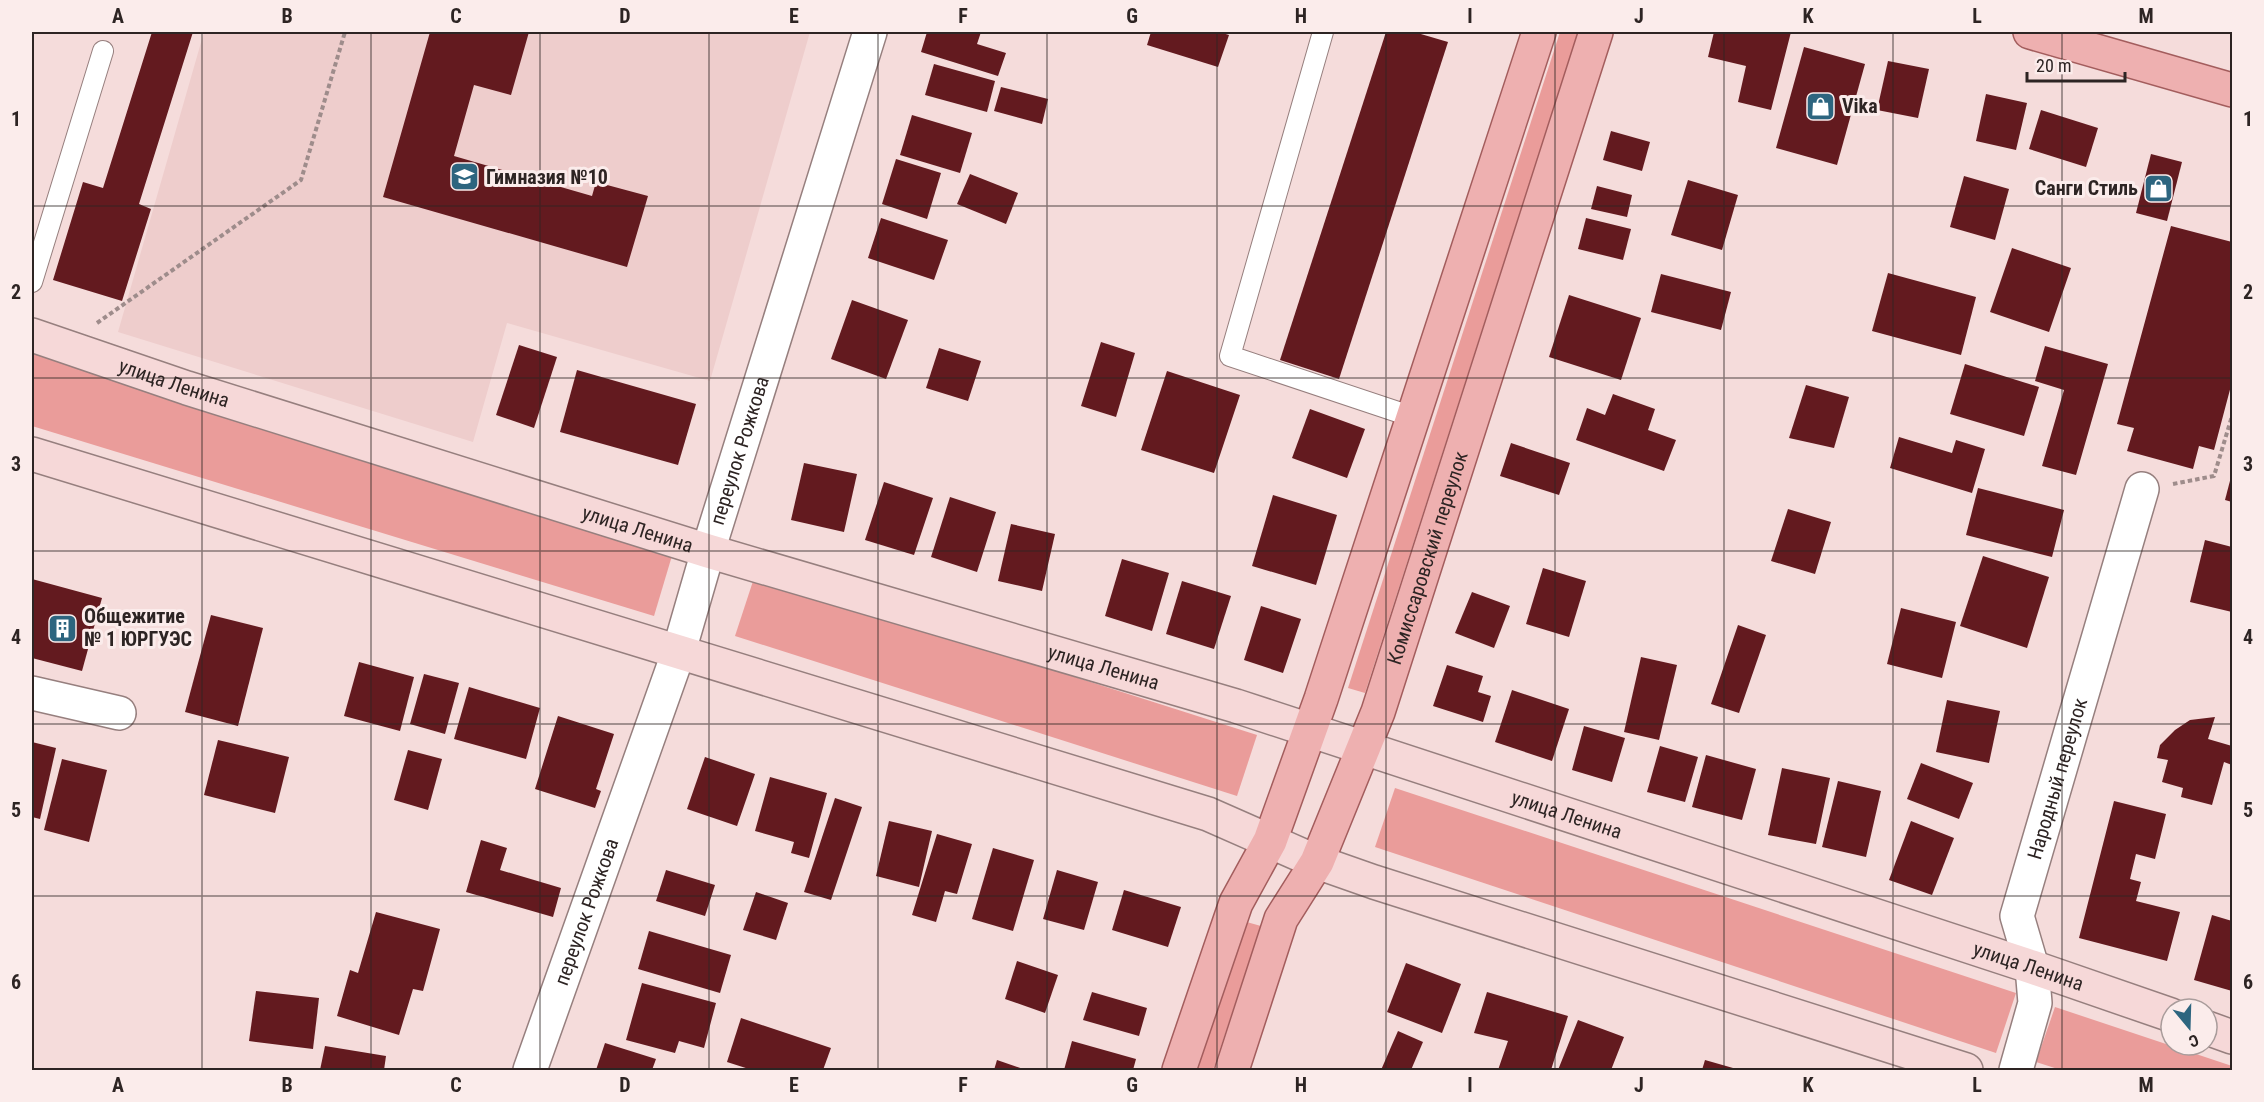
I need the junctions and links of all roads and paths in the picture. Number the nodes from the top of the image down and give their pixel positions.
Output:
1 (345, 32) edge
2 (870, 32) edge
3 (1323, 32) edge
4 (1539, 32) edge
5 (1596, 32) edge
6 (2030, 32) edge
7 (104, 51) dead end
8 (2232, 90) edge
9 (32, 282) edge
10 (32, 335) edge
11 (64, 345) junction
12 (2232, 416) edge
13 (1413, 417) junction
14 (32, 454) edge
15 (2142, 489) joint
16 (708, 551) junction
17 (679, 651) junction
18 (32, 693) edge
19 (119, 713) dead end
20 (1311, 730) junction
21 (1364, 747) junction
22 (1270, 841) junction
23 (1317, 862) junction
24 (2032, 967) junction
25 (2159, 1012) edge
26 (530, 1071) edge
27 (1179, 1071) edge
28 (1232, 1071) edge
29 (1965, 1071) edge
30 (2016, 1071) edge

1 - 11 path
2 - 16 street, переулок Рожкова
3 - 13 lane
4 - 13 main road
5 - 21 main road, Комиссаровский переулок
6 - 8 main road
7 - 9 lane
10 - 11 main road, улица Ленина
11 - 16 main road, улица Ленина
12 - 15 path
13 - 20 main road
14 - 17 main road
15 - 24 street, Народный переулок
16 - 17 street, переулок Рожкова
16 - 20 main road, улица Ленина
17 - 22 main road
17 - 26 street, переулок Рожкова
18 - 19 street
20 - 21 main road, улица Ленина
20 - 22 main road
21 - 23 main road, Комиссаровский переулок
21 - 24 main road, улица Ленина
22 - 23 main road
22 - 27 main road
23 - 28 main road, Комиссаровский переулок
23 - 29 main road
24 - 25 main road, улица Ленина
24 - 30 street, Народный переулок

